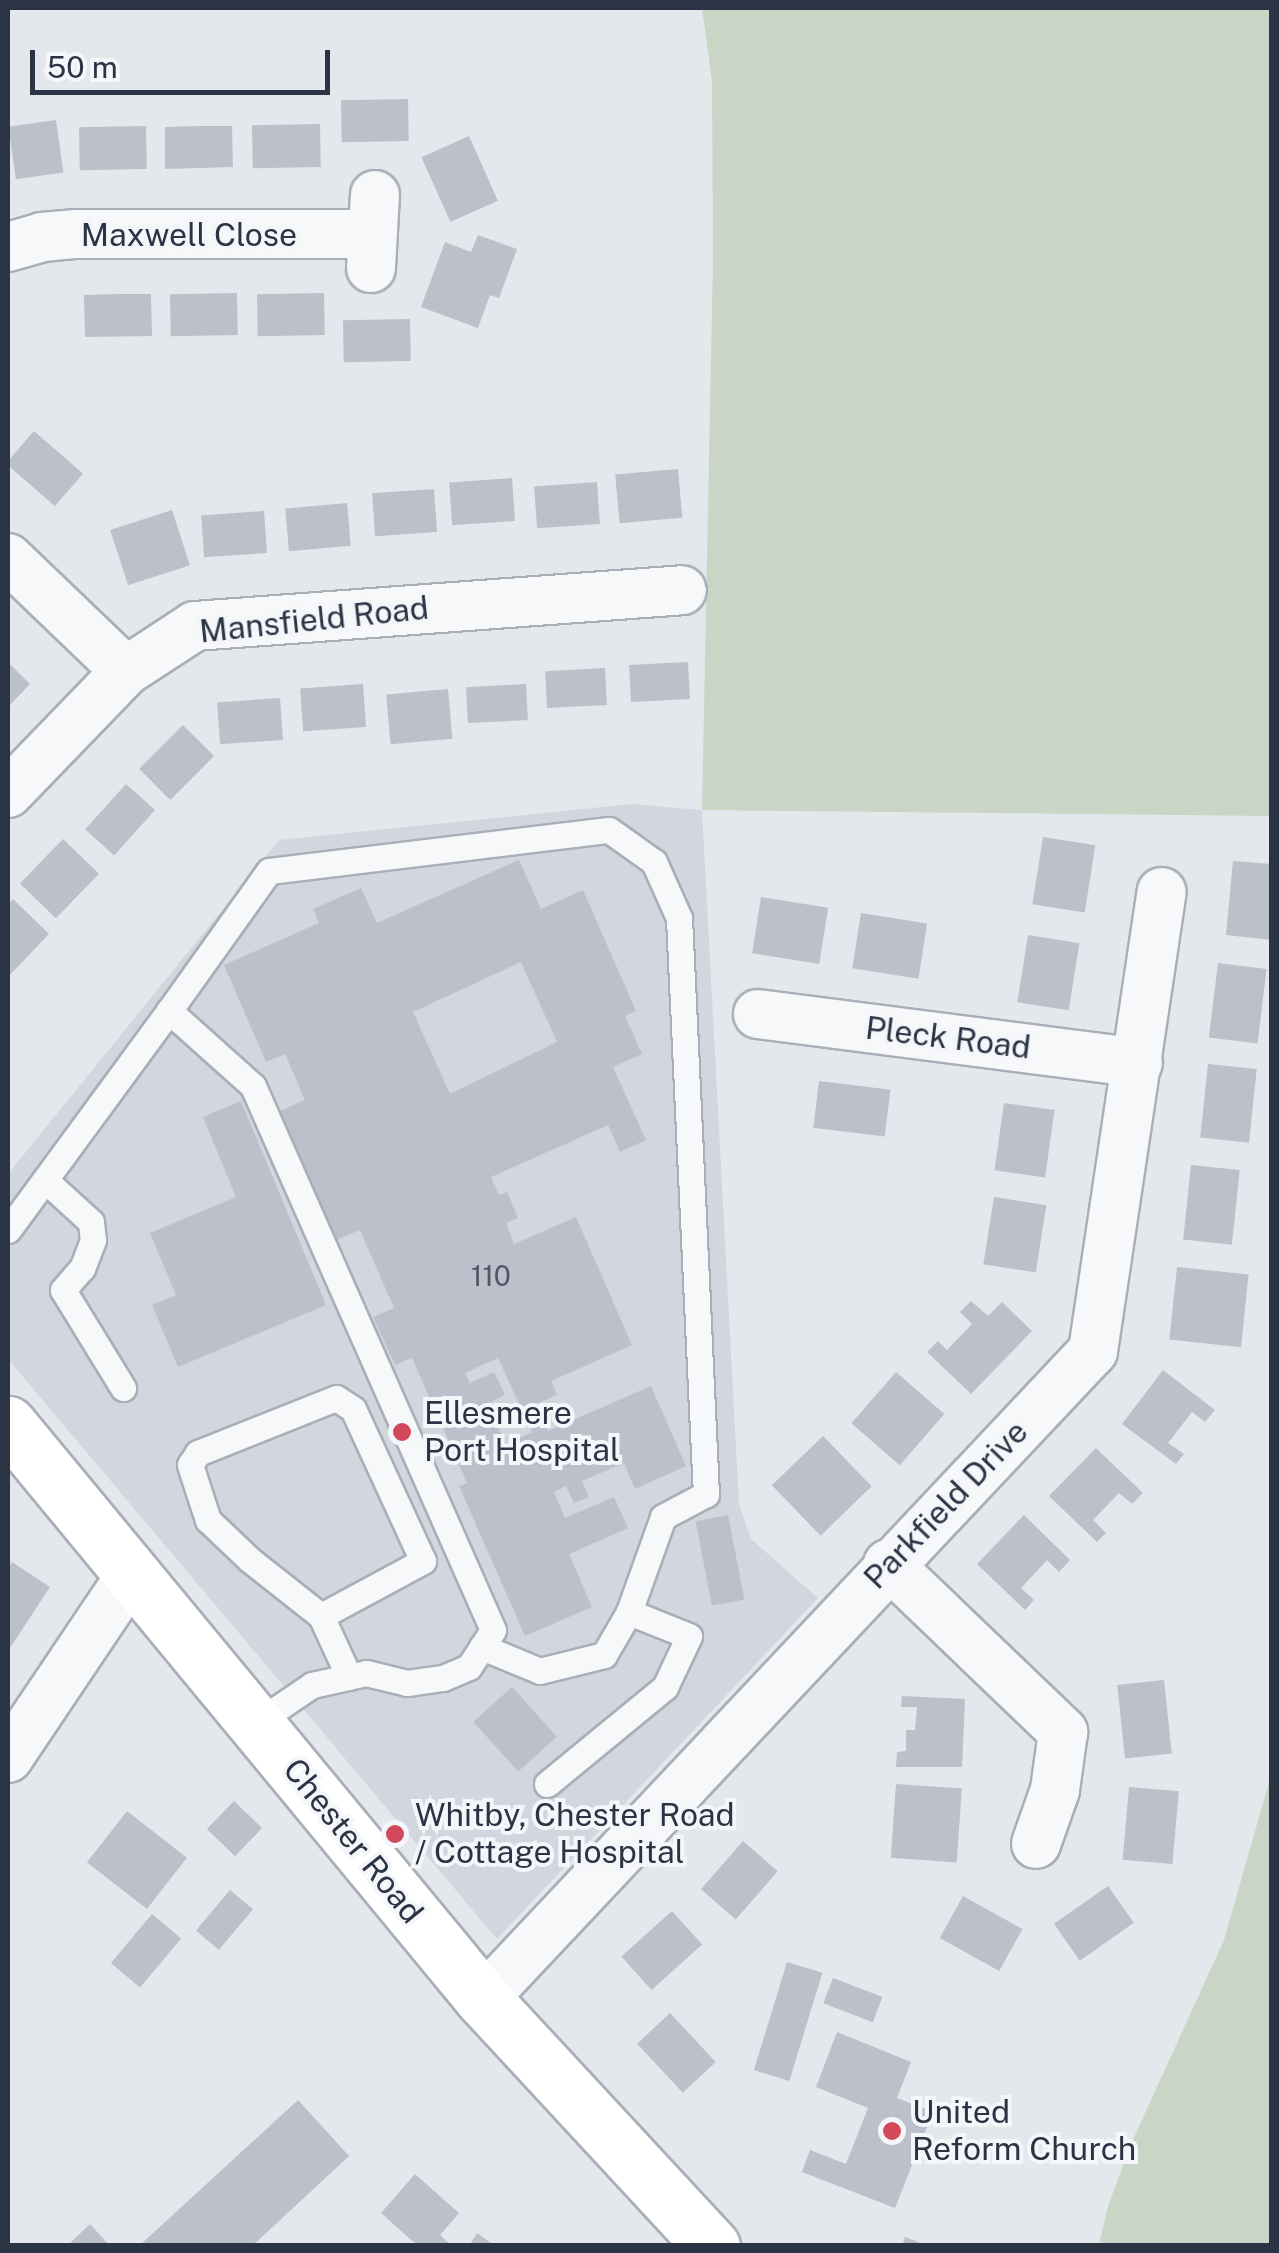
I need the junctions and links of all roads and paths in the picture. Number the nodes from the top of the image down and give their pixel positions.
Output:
1 (372, 232) dead end
2 (8, 247) edge
3 (8, 558) edge
4 (682, 590) dead end
5 (126, 672) junction
6 (8, 794) edge
7 (1162, 892) dead end
8 (170, 1011) junction
9 (758, 1014) dead end
10 (1138, 1063) junction
11 (45, 1180) junction
12 (8, 1230) edge
13 (123, 1388) dead end
14 (8, 1424) edge
15 (888, 1564) junction
16 (133, 1572) junction
17 (629, 1612) junction
18 (321, 1616) junction
19 (482, 1647) junction
20 (349, 1677) junction
21 (256, 1723) junction
22 (8, 1758) edge
23 (547, 1784) dead end
24 (1036, 1844) dead end
25 (483, 1999) junction
26 (712, 2246) edge

1 - 2 street, Maxwell Close
3 - 5 street
4 - 5 street, Mansfield Road
5 - 6 street, Mansfield Road
7 - 10 street, Parkfield Drive
8 - 11 lane
8 - 17 lane
8 - 19 lane
9 - 10 street, Pleck Road
10 - 15 street, Parkfield Drive
11 - 12 lane
11 - 13 lane
14 - 16 main road, Chester Road
15 - 24 street
15 - 25 street, Parkfield Drive
16 - 21 main road, Chester Road
16 - 22 street
17 - 19 lane
17 - 23 lane
18 - 18 lane
18 - 20 lane
19 - 20 lane
20 - 21 lane
21 - 25 main road, Chester Road
25 - 26 main road, Chester Road

